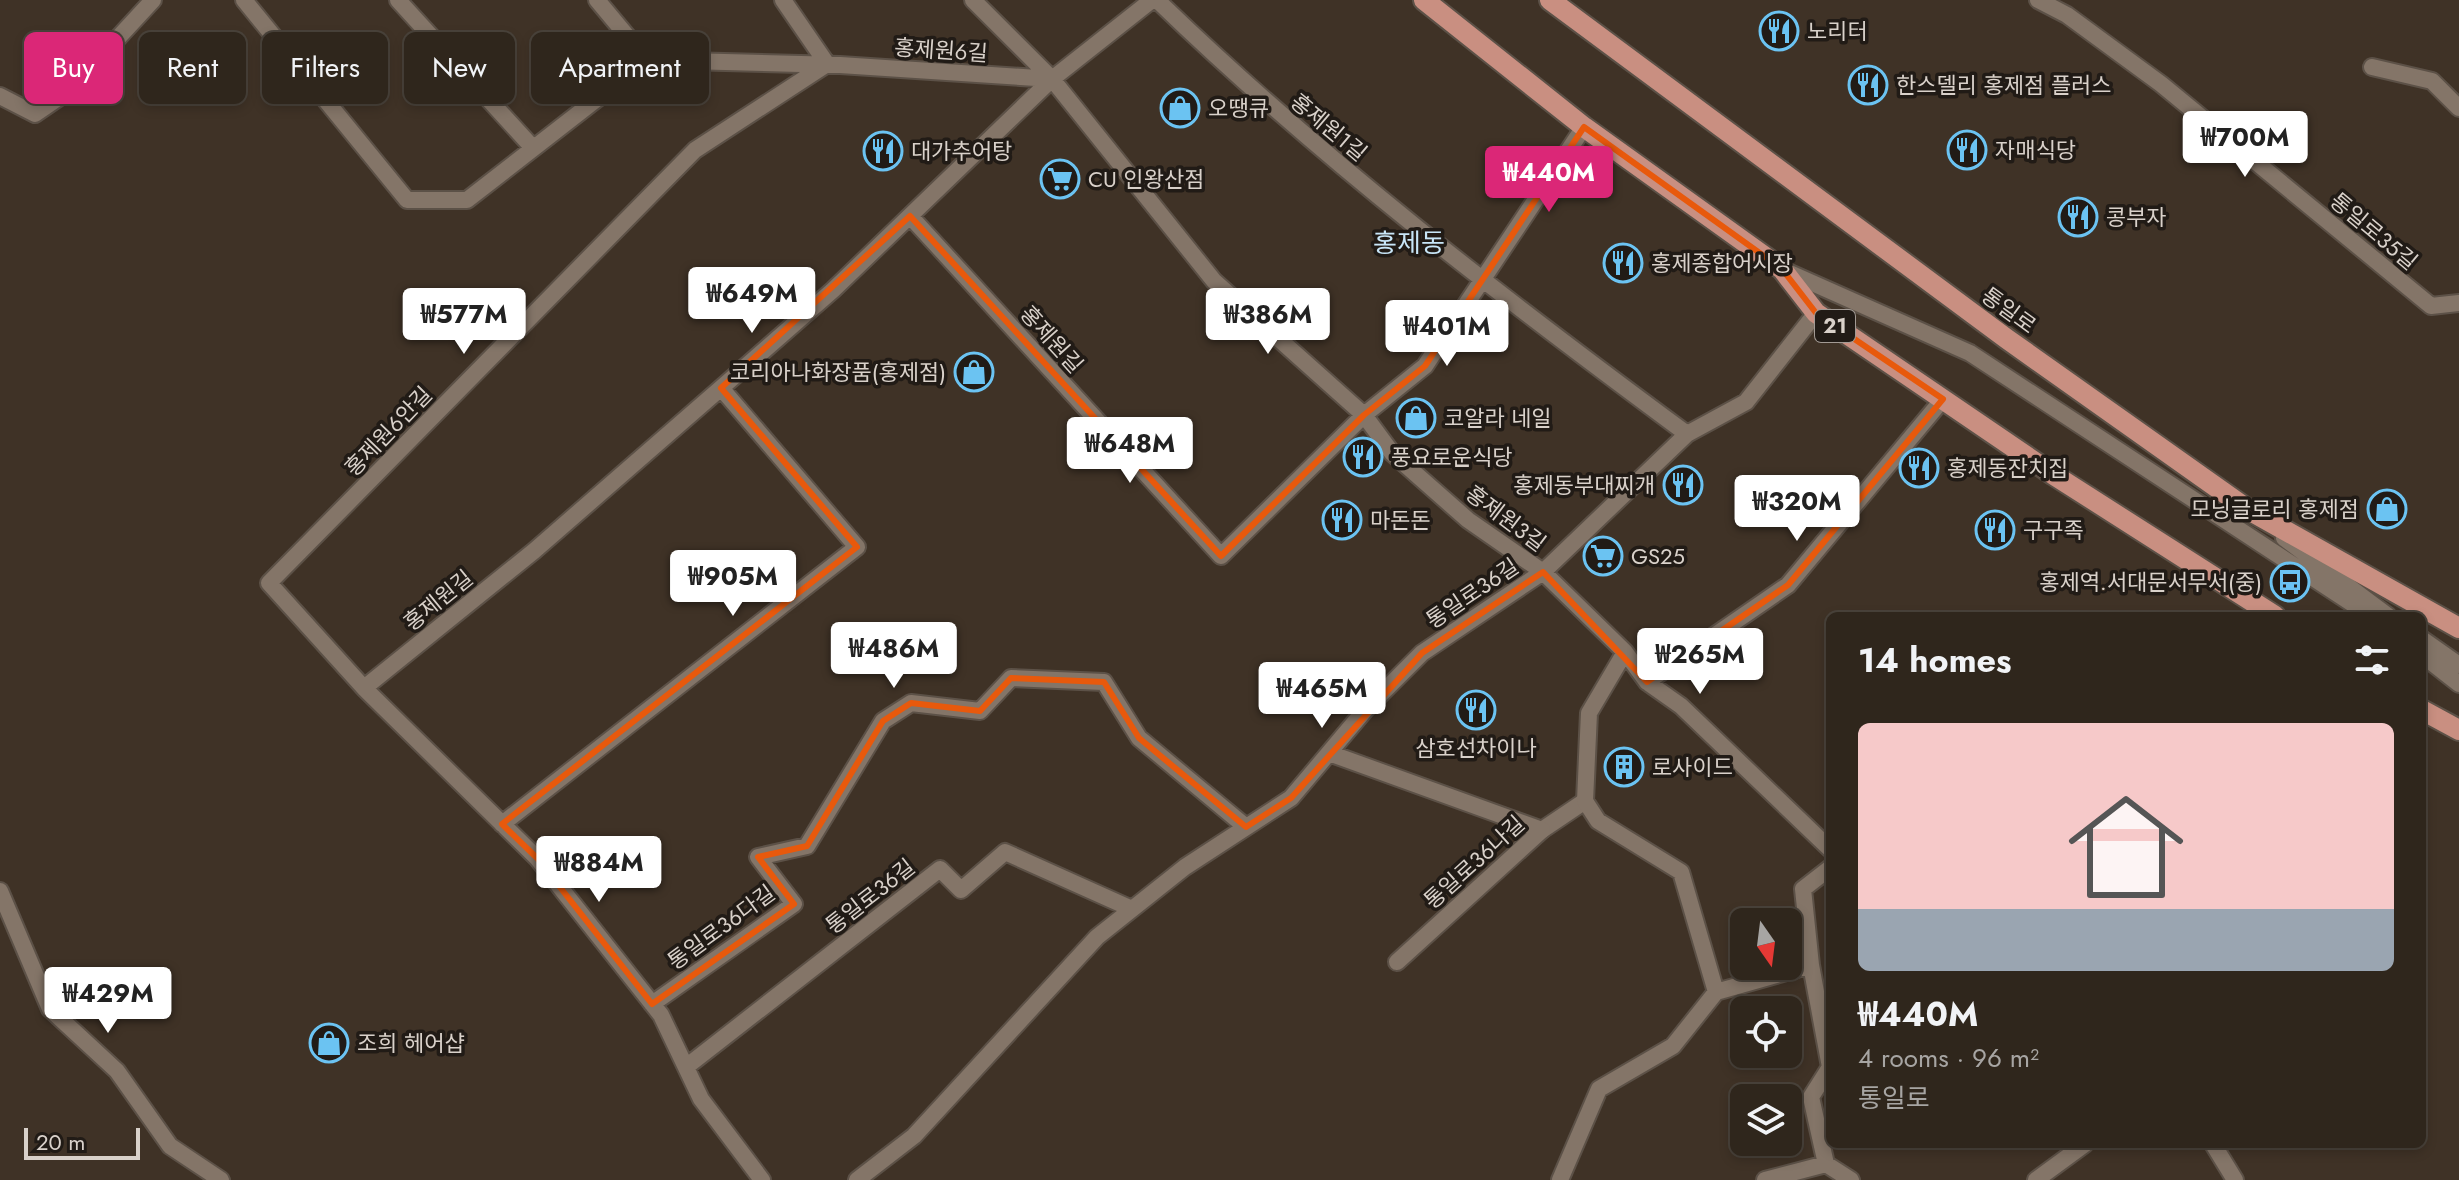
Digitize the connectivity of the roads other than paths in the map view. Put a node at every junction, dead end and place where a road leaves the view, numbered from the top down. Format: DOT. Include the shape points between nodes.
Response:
graph roads {
  1 [pos="153,0"];
  2 [pos="244,0"];
  3 [pos="398,0"];
  4 [pos="597,0"];
  5 [pos="783,0"];
  6 [pos="973,0"];
  7 [pos="1155,0"];
  8 [pos="1424,0"];
  9 [pos="1550,0"];
  10 [pos="2038,0"];
  11 [pos="624,32"];
  12 [pos="709,61"];
  13 [pos="827,64"];
  14 [pos="2372,67"];
  15 [pos="1052,79"];
  16 [pos="0,96"];
  17 [pos="590,104"];
  18 [pos="2459,108"];
  19 [pos="1584,127"];
  20 [pos="533,148"];
  21 [pos="910,216"];
  22 [pos="1782,269"];
  23 [pos="1481,278"];
  24 [pos="2459,303"];
  25 [pos="1816,313"];
  26 [pos="721,388"];
  27 [pos="1943,399"];
  28 [pos="1364,415"];
  29 [pos="1687,434"];
  30 [pos="2247,509"];
  31 [pos="1543,572"];
  32 [pos="2269,612"];
  33 [pos="2365,612"];
  34 [pos="2383,612"];
  35 [pos="2459,628"];
  36 [pos="2426,642"];
  37 [pos="1625,652"];
  38 [pos="2426,658"];
  39 [pos="2459,665"];
  40 [pos="1647,682"];
  41 [pos="2459,684"];
  42 [pos="364,688"];
  43 [pos="2426,715"];
  44 [pos="2459,730"];
  45 [pos="1329,753"];
  46 [pos="1585,801"];
  47 [pos="502,824"];
  48 [pos="1246,827"];
  49 [pos="1542,830"];
  50 [pos="1826,845"];
  51 [pos="1826,871"];
  52 [pos="0,891"];
  53 [pos="1132,909"];
  54 [pos="1397,962"];
  55 [pos="1811,965"];
  56 [pos="1716,992"];
  57 [pos="652,1004"];
  58 [pos="1826,1046"];
  59 [pos="686,1067"];
  60 [pos="1826,1073"];
  61 [pos="2080,1148"];
  62 [pos="2215,1148"];
  63 [pos="1826,1164"];
  64 [pos="221,1180"];
  65 [pos="762,1180"];
  66 [pos="857,1180"];
  67 [pos="1560,1180"];
  68 [pos="1765,1180"];
  69 [pos="1849,1180"];
  70 [pos="2036,1180"];
  71 [pos="2235,1180"];
  1 -- 16 [label="street" via="70,90 35,114"];
  2 -- 20 [label="street" via="407,200 467,200"];
  3 -- 20 [label="street"];
  4 -- 11 [label="street"];
  5 -- 13 [label="street"];
  6 -- 15 [label="street, 홍제원3길"];
  7 -- 15 [label="street, 홍제원길"];
  7 -- 23 [label="street, 홍제원1길" via="1251,91"];
  8 -- 19 [label="main road, 21"];
  9 -- 30 [label="main road, 통일로" via="2007,339"];
  10 -- 24 [label="street, 통일로35길" via="2161,84 2431,306"];
  12 -- 13 [label="street, 홍제원6길"];
  13 -- 15 [label="street, 홍제원6길"];
  13 -- 42 [label="street, 홍제원6안길" via="695,150 269,583"];
  14 -- 18 [label="street" via="2432,81"];
  15 -- 21 [label="street, 홍제원길"];
  15 -- 28 [label="street, 홍제원3길" via="1214,281"];
  17 -- 20 [label="street"];
  19 -- 22 [label="main road, 21"];
  19 -- 23 [label="street"];
  21 -- 26 [label="street, 홍제원길"];
  21 -- 28 [label="street, 홍제원길" via="1221,556"];
  22 -- 25 [label="main road, 21"];
  22 -- 33 [label="street" via="1970,353"];
  23 -- 28 [label="street" via="1425,366"];
  23 -- 29 [label="street, 홍제원1길"];
  25 -- 27 [label="main road, 21"];
  25 -- 29 [label="street, 통일로36길" via="1746,402"];
  26 -- 42 [label="street, 홍제원길" via="534,551"];
  26 -- 47 [label="street" via="857,547"];
  27 -- 32 [label="main road, 21"];
  27 -- 40 [label="street" via="1788,585"];
  28 -- 31 [label="street, 홍제원3길" via="1402,462 1468,520"];
  29 -- 31 [label="street, 통일로36길"];
  30 -- 34 [label="street"];
  30 -- 35 [label="main road, 통일로"];
  31 -- 37 [label="street, 홍제원3길"];
  31 -- 45 [label="street, 통일로36길" via="1422,653"];
  36 -- 39 [label="street"];
  37 -- 40 [label="street, 홍제원3길"];
  37 -- 46 [label="street" via="1589,713"];
  38 -- 41 [label="street"];
  40 -- 50 [label="street, 홍제원3길" via="1681,706"];
  42 -- 47 [label="street"];
  43 -- 44 [label="main road"];
  45 -- 48 [label="street, 통일로36길" via="1291,798"];
  45 -- 49 [label="street"];
  46 -- 49 [label="street, 통일로36나길"];
  46 -- 56 [label="street" via="1598,821 1681,872"];
  47 -- 57 [label="street" via="537,858"];
  48 -- 53 [label="street, 통일로36길"];
  48 -- 57 [label="street, 통일로36다길" via="1139,738 1104,682 1011,678 980,711 911,703 883,721 807,846 758,857 794,904"];
  49 -- 54 [label="street, 통일로36나길"];
  51 -- 55 [label="street" via="1803,889"];
  52 -- 64 [label="street" via="50,1009 117,1071 170,1146"];
  53 -- 59 [label="street, 통일로36길" via="1005,852 961,890 940,869"];
  53 -- 66 [label="street, 통일로36길" via="1097,937 914,1136"];
  55 -- 56 [label="street"];
  55 -- 58 [label="street"];
  56 -- 67 [label="street" via="1673,1046 1599,1089"];
  57 -- 59 [label="street"];
  59 -- 65 [label="street" via="701,1099"];
  60 -- 63 [label="street" via="1811,1097"];
  61 -- 70 [label="street"];
  62 -- 71 [label="street"];
  63 -- 68 [label="street"];
  63 -- 69 [label="street"];
}
